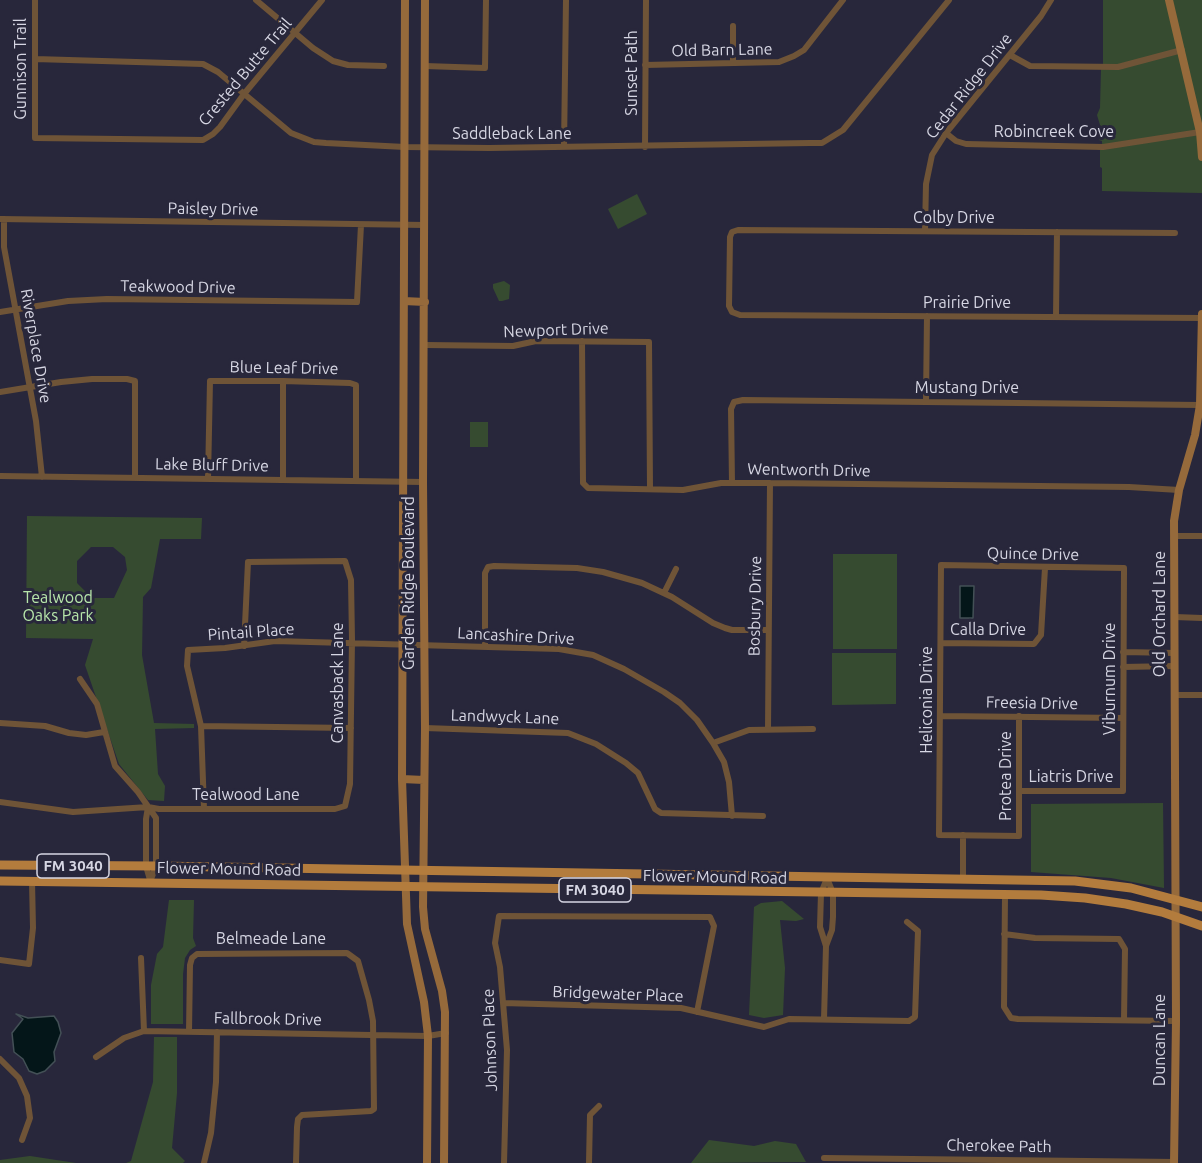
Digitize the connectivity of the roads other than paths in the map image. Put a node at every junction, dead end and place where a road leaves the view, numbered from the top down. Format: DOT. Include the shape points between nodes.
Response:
graph roads {
  1 [pos="35,0"];
  2 [pos="256,0"];
  3 [pos="322,0"];
  4 [pos="405,0"];
  5 [pos="425,0"];
  6 [pos="486,0"];
  7 [pos="566,0"];
  8 [pos="646,0"];
  9 [pos="843,0"];
  10 [pos="949,0"];
  11 [pos="1051,0"];
  12 [pos="1169,0"];
  13 [pos="734,26"];
  14 [pos="295,33"];
  15 [pos="1182,50"];
  16 [pos="1010,55"];
  17 [pos="35,59"];
  18 [pos="733,63"];
  19 [pos="645,65"];
  20 [pos="384,66"];
  21 [pos="425,66"];
  22 [pos="244,94"];
  23 [pos="1200,132"];
  24 [pos="946,133"];
  25 [pos="35,138"];
  26 [pos="405,147"];
  27 [pos="425,147"];
  28 [pos="564,147"];
  29 [pos="645,147"];
  30 [pos="1202,157"];
  31 [pos="2,219"];
  32 [pos="361,225"];
  33 [pos="404,225"];
  34 [pos="425,225"];
  35 [pos="925,231"];
  36 [pos="1057,232"];
  37 [pos="1175,233"];
  38 [pos="404,301"];
  39 [pos="425,302"];
  40 [pos="16,309"];
  41 [pos="0,312"];
  42 [pos="732,312"];
  43 [pos="1202,314"];
  44 [pos="927,316"];
  45 [pos="1056,317"];
  46 [pos="1202,318"];
  47 [pos="582,341"];
  48 [pos="425,345"];
  49 [pos="283,381"];
  50 [pos="30,387"];
  51 [pos="0,392"];
  52 [pos="926,401"];
  53 [pos="1200,405"];
  54 [pos="0,476"];
  55 [pos="42,477"];
  56 [pos="135,478"];
  57 [pos="208,478"];
  58 [pos="283,480"];
  59 [pos="356,481"];
  60 [pos="404,481"];
  61 [pos="423,482"];
  62 [pos="732,483"];
  63 [pos="770,483"];
  64 [pos="650,489"];
  65 [pos="1179,489"];
  66 [pos="1175,536"];
  67 [pos="1202,536"];
  68 [pos="941,565"];
  69 [pos="1045,568"];
  70 [pos="1124,568"];
  71 [pos="676,569"];
  72 [pos="664,593"];
  73 [pos="1175,618"];
  74 [pos="1202,618"];
  75 [pos="768,630"];
  76 [pos="351,643"];
  77 [pos="941,643"];
  78 [pos="403,644"];
  79 [pos="424,645"];
  80 [pos="244,646"];
  81 [pos="485,647"];
  82 [pos="1123,652"];
  83 [pos="1175,653"];
  84 [pos="1175,666"];
  85 [pos="1123,667"];
  86 [pos="80,679"];
  87 [pos="1175,695"];
  88 [pos="1202,695"];
  89 [pos="940,716"];
  90 [pos="1019,716"];
  91 [pos="1123,718"];
  92 [pos="0,723"];
  93 [pos="201,726"];
  94 [pos="351,728"];
  95 [pos="425,728"];
  96 [pos="768,729"];
  97 [pos="813,729"];
  98 [pos="104,732"];
  99 [pos="714,743"];
  100 [pos="402,778"];
  101 [pos="424,780"];
  102 [pos="1019,791"];
  103 [pos="1123,791"];
  104 [pos="0,802"];
  105 [pos="345,806"];
  106 [pos="148,807"];
  107 [pos="204,809"];
  108 [pos="732,816"];
  109 [pos="763,816"];
  110 [pos="963,835"];
  111 [pos="0,865"];
  112 [pos="151,866"];
  113 [pos="405,870"];
  114 [pos="424,871"];
  115 [pos="827,878"];
  116 [pos="963,880"];
  117 [pos="0,881"];
  118 [pos="32,881"];
  119 [pos="150,882"];
  120 [pos="405,888"];
  121 [pos="423,888"];
  122 [pos="820,893"];
  123 [pos="833,893"];
  124 [pos="1005,895"];
  125 [pos="1172,898"];
  126 [pos="1202,907"];
  127 [pos="1175,917"];
  128 [pos="907,922"];
  129 [pos="1202,926"];
  130 [pos="1004,934"];
  131 [pos="826,946"];
  132 [pos="141,958"];
  133 [pos="0,960"];
  134 [pos="503,1003"];
  135 [pos="697,1012"];
  136 [pos="825,1018"];
  137 [pos="1124,1020"];
  138 [pos="1176,1021"];
  139 [pos="144,1031"];
  140 [pos="189,1032"];
  141 [pos="217,1032"];
  142 [pos="446,1033"];
  143 [pos="373,1034"];
  144 [pos="428,1036"];
  145 [pos="96,1057"];
  146 [pos="0,1059"];
  147 [pos="599,1106"];
  148 [pos="22,1140"];
  149 [pos="824,1158"];
  150 [pos="1174,1162"];
  151 [pos="204,1163"];
  152 [pos="296,1163"];
  153 [pos="427,1163"];
  154 [pos="444,1163"];
  155 [pos="504,1163"];
  156 [pos="589,1163"];
  1 -- 17 [label="street, Gunnison Trail"];
  2 -- 14 [label="street"];
  3 -- 14 [label="street, Crested Butte Trail"];
  4 -- 26 [label="main road, Garden Ridge Boulevard"];
  5 -- 21 [label="main road, Garden Ridge Boulevard"];
  6 -- 21 [label="street" via="484,68"];
  7 -- 28 [label="street"];
  8 -- 19 [label="street, Sunset Path"];
  9 -- 18 [label="street, Old Barn Lane" via="804,50 794,57 779,62"];
  10 -- 29 [label="street, Saddleback Lane" via="843,130 832,138 810,143"];
  11 -- 16 [label="street, Cedar Ridge Drive"];
  12 -- 15 [label="main road"];
  13 -- 18 [label="street"];
  14 -- 20 [label="street" via="333,61"];
  14 -- 22 [label="street, Crested Butte Trail"];
  15 -- 16 [label="street" via="1118,67 1030,66"];
  15 -- 23 [label="main road"];
  16 -- 24 [label="street, Cedar Ridge Drive"];
  17 -- 22 [label="street, Saddleback Lane" via="203,64"];
  17 -- 25 [label="street, Gunnison Trail"];
  18 -- 19 [label="street, Old Barn Lane"];
  19 -- 29 [label="street, Sunset Path"];
  21 -- 27 [label="main road, Garden Ridge Boulevard"];
  22 -- 25 [label="street, Crested Butte Trail" via="220,127 203,140"];
  22 -- 26 [label="street, Saddleback Lane" via="291,133 303,138"];
  23 -- 24 [label="street, Robincreek Cove" via="1102,147 966,144"];
  23 -- 30 [label="main road"];
  24 -- 35 [label="street, Cedar Ridge Drive" via="928,169"];
  26 -- 27 [label="street, Saddleback Lane"];
  26 -- 33 [label="main road, Garden Ridge Boulevard"];
  27 -- 28 [label="street, Saddleback Lane"];
  27 -- 34 [label="main road, Garden Ridge Boulevard"];
  28 -- 29 [label="street, Saddleback Lane"];
  31 -- 32 [label="street, Paisley Drive"];
  31 -- 40 [label="street, Riverplace Drive"];
  32 -- 33 [label="street, Paisley Drive"];
  32 -- 40 [label="street, Teakwood Drive" via="357,302 107,299"];
  33 -- 34 [label="street, Paisley Drive"];
  33 -- 38 [label="main road, Garden Ridge Boulevard"];
  34 -- 39 [label="main road, Garden Ridge Boulevard"];
  35 -- 36 [label="street, Colby Drive"];
  35 -- 42 [label="street, Colby Drive" via="732,232"];
  36 -- 37 [label="street, Colby Drive"];
  36 -- 45 [label="street"];
  38 -- 39 [label="main road"];
  38 -- 60 [label="main road, Garden Ridge Boulevard"];
  39 -- 48 [label="main road, Garden Ridge Boulevard"];
  40 -- 41 [label="street, Teakwood Drive"];
  40 -- 50 [label="street, Riverplace Drive"];
  42 -- 44 [label="street, Prairie Drive"];
  43 -- 46 [label="main road, Old Orchard Lane"];
  44 -- 45 [label="street, Prairie Drive"];
  44 -- 52 [label="street"];
  45 -- 46 [label="street, Prairie Drive"];
  46 -- 53 [label="main road, Old Orchard Lane"];
  47 -- 48 [label="street, Newport Drive" via="536,341 513,346"];
  47 -- 64 [label="street, Wentworth Drive" via="583,483 588,488"];
  47 -- 64 [label="street, Newport Drive" via="649,342"];
  48 -- 61 [label="main road, Garden Ridge Boulevard"];
  49 -- 57 [label="street, Blue Leaf Drive" via="210,381"];
  49 -- 58 [label="street"];
  49 -- 59 [label="street, Blue Leaf Drive" via="356,385"];
  50 -- 51 [label="street"];
  50 -- 55 [label="street, Riverplace Drive"];
  50 -- 56 [label="street" via="92,379 135,381"];
  52 -- 53 [label="street, Mustang Drive"];
  52 -- 62 [label="street, Mustang Drive" via="735,402 731,409"];
  53 -- 65 [label="main road, Old Orchard Lane"];
  54 -- 55 [label="street, Lake Bluff Drive"];
  55 -- 56 [label="street, Lake Bluff Drive"];
  56 -- 57 [label="street, Lake Bluff Drive"];
  57 -- 58 [label="street, Lake Bluff Drive"];
  58 -- 59 [label="street, Lake Bluff Drive"];
  59 -- 60 [label="street, Lake Bluff Drive"];
  60 -- 61 [label="street, Lake Bluff Drive"];
  60 -- 78 [label="main road, Garden Ridge Boulevard"];
  61 -- 79 [label="main road, Garden Ridge Boulevard"];
  62 -- 63 [label="street, Wentworth Drive"];
  62 -- 64 [label="street, Wentworth Drive" via="708,484 697,489"];
  63 -- 65 [label="street, Wentworth Drive"];
  63 -- 75 [label="street, Bosbury Drive"];
  65 -- 66 [label="main road, Old Orchard Lane"];
  66 -- 67 [label="street"];
  66 -- 73 [label="main road, Old Orchard Lane"];
  68 -- 69 [label="street, Quince Drive"];
  68 -- 77 [label="street, Heliconia Drive"];
  69 -- 70 [label="street, Quince Drive"];
  69 -- 77 [label="street, Calla Drive" via="1041,634 1034,644"];
  70 -- 82 [label="street, Viburnum Drive"];
  71 -- 72 [label="street"];
  72 -- 75 [label="street" via="725,628"];
  72 -- 81 [label="street" via="595,571 488,567"];
  73 -- 74 [label="street"];
  73 -- 83 [label="main road, Old Orchard Lane"];
  75 -- 96 [label="street, Bosbury Drive"];
  76 -- 78 [label="street, Pintail Place"];
  76 -- 80 [label="street, Pintail Place" via="275,641"];
  76 -- 80 [label="street, Canvasback Lane" via="351,580 345,561 250,560 246,564"];
  76 -- 94 [label="street, Canvasback Lane"];
  77 -- 89 [label="street, Heliconia Drive"];
  78 -- 79 [label="street, Pintail Place"];
  78 -- 100 [label="main road, Garden Ridge Boulevard"];
  79 -- 81 [label="street, Lancashire Drive"];
  79 -- 95 [label="main road, Garden Ridge Boulevard"];
  80 -- 93 [label="street, Pintail Place" via="188,650 187,666"];
  81 -- 99 [label="street, Lancashire Drive" via="559,649 602,658 680,703"];
  82 -- 83 [label="street"];
  82 -- 85 [label="street, Viburnum Drive"];
  83 -- 84 [label="main road, Old Orchard Lane"];
  84 -- 85 [label="street"];
  84 -- 87 [label="main road, Old Orchard Lane"];
  85 -- 91 [label="street, Viburnum Drive"];
  86 -- 98 [label="street" via="97,704"];
  87 -- 88 [label="street"];
  87 -- 125 [label="main road, Old Orchard Lane"];
  89 -- 90 [label="street, Freesia Drive"];
  89 -- 110 [label="street, Heliconia Drive" via="939,835"];
  90 -- 91 [label="street, Freesia Drive"];
  90 -- 102 [label="street, Protea Drive"];
  91 -- 103 [label="street, Viburnum Drive"];
  92 -- 98 [label="street" via="45,726 86,735"];
  93 -- 94 [label="street"];
  93 -- 107 [label="street"];
  94 -- 105 [label="street, Canvasback Lane" via="351,784"];
  95 -- 101 [label="main road, Garden Ridge Boulevard"];
  95 -- 108 [label="street, Landwyck Lane" via="575,735 605,749 638,773 655,809 661,813"];
  96 -- 97 [label="street"];
  96 -- 99 [label="street" via="744,731"];
  98 -- 106 [label="street" via="115,766"];
  99 -- 108 [label="street, Lancashire Drive" via="729,782"];
  100 -- 101 [label="main road"];
  100 -- 113 [label="main road, Garden Ridge Boulevard"];
  101 -- 114 [label="main road, Garden Ridge Boulevard"];
  102 -- 103 [label="street, Liatris Drive"];
  102 -- 110 [label="street, Protea Drive" via="1019,836"];
  104 -- 106 [label="street, Tealwood Lane" via="72,812"];
  105 -- 107 [label="street, Tealwood Lane"];
  106 -- 107 [label="street, Tealwood Lane"];
  106 -- 112 [label="street"];
  106 -- 112 [label="street" via="156,818"];
  108 -- 109 [label="street, Landwyck Lane"];
  110 -- 116 [label="street"];
  111 -- 112 [label="main road, Flower Mound Road / FM 3040"];
  112 -- 113 [label="main road, Flower Mound Road / FM 3040"];
  112 -- 119 [label="street"];
  113 -- 114 [label="main road, Flower Mound Road / FM 3040"];
  113 -- 120 [label="main road, Garden Ridge Boulevard"];
  114 -- 115 [label="main road, Flower Mound Road / FM 3040"];
  114 -- 121 [label="main road, Garden Ridge Boulevard"];
  115 -- 116 [label="main road, Flower Mound Road / FM 3040"];
  115 -- 122 [label="street"];
  115 -- 123 [label="street"];
  116 -- 125 [label="main road, Flower Mound Road / FM 3040" via="1075,881"];
  117 -- 118 [label="main road, Flower Mound Road / FM 3040"];
  118 -- 119 [label="main road, Flower Mound Road / FM 3040"];
  118 -- 133 [label="street" via="29,964"];
  119 -- 120 [label="main road, Flower Mound Road / FM 3040"];
  120 -- 121 [label="main road, Flower Mound Road / FM 3040"];
  120 -- 144 [label="main road, Garden Ridge Boulevard" via="406,924"];
  121 -- 122 [label="main road, Flower Mound Road / FM 3040"];
  121 -- 142 [label="main road, Garden Ridge Boulevard" via="425,929 442,991"];
  122 -- 123 [label="main road, Flower Mound Road / FM 3040"];
  122 -- 131 [label="street" via="820,927"];
  123 -- 124 [label="main road, Flower Mound Road / FM 3040"];
  123 -- 131 [label="street" via="832,930"];
  124 -- 127 [label="main road, Flower Mound Road / FM 3040" via="1096,899"];
  124 -- 130 [label="street"];
  125 -- 126 [label="main road, FM 3040"];
  125 -- 127 [label="main road, Old Orchard Lane"];
  127 -- 129 [label="main road, FM 3040"];
  127 -- 138 [label="main road, Duncan Lane"];
  128 -- 136 [label="street, Bridgewater Place" via="918,931 915,1017 909,1022"];
  130 -- 137 [label="street" via="1119,939 1125,949"];
  130 -- 137 [label="street" via="1004,1007 1011,1017"];
  131 -- 136 [label="street"];
  132 -- 139 [label="street"];
  134 -- 135 [label="street, Bridgewater Place" via="681,1008"];
  134 -- 135 [label="street, Johnson Place" via="495,943 499,916 710,917 714,926"];
  134 -- 155 [label="street, Johnson Place" via="507,1050"];
  135 -- 136 [label="street, Bridgewater Place" via="764,1027 789,1019"];
  137 -- 138 [label="street"];
  138 -- 150 [label="main road, Duncan Lane"];
  139 -- 140 [label="street, Fallbrook Drive"];
  139 -- 145 [label="street, Fallbrook Drive" via="124,1038"];
  140 -- 141 [label="street, Fallbrook Drive"];
  140 -- 143 [label="street, Belmeade Lane" via="190,965 197,954 347,953 354,956 362,972"];
  141 -- 143 [label="street, Fallbrook Drive"];
  141 -- 151 [label="street" via="211,1133"];
  142 -- 144 [label="street, Fallbrook Drive"];
  142 -- 154 [label="main road, Garden Ridge Boulevard"];
  143 -- 144 [label="street, Fallbrook Drive"];
  143 -- 152 [label="street" via="374,1109 302,1115 297,1127"];
  144 -- 153 [label="main road, Garden Ridge Boulevard"];
  146 -- 148 [label="street" via="19,1078 27,1096 30,1118"];
  147 -- 156 [label="street" via="590,1115"];
  149 -- 150 [label="street, Cherokee Path"];
}
